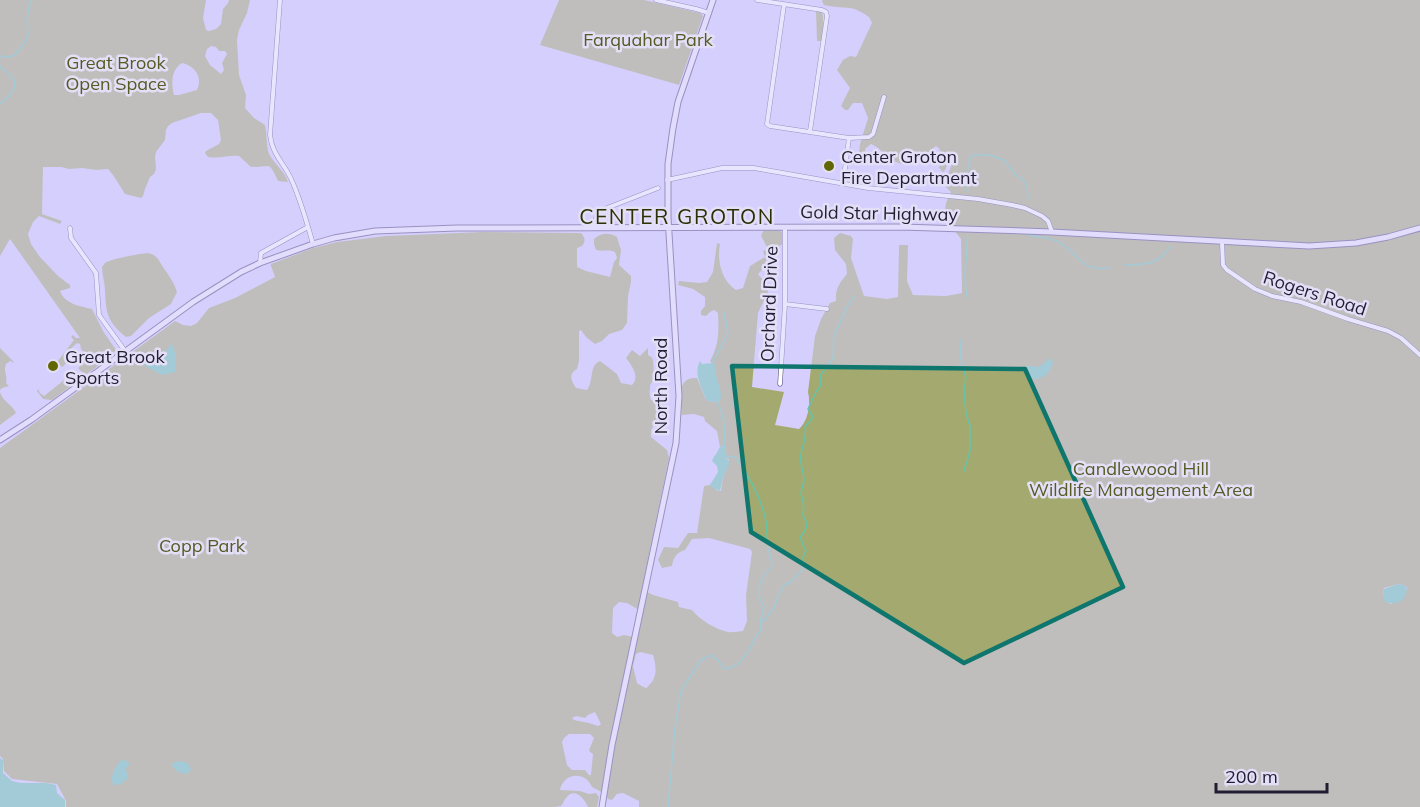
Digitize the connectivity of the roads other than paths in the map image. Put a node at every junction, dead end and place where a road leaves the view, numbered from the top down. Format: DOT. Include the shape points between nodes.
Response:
graph roads {
  1 [pos="280,0"];
  2 [pos="656,0"];
  3 [pos="713,0"];
  4 [pos="757,0"];
  5 [pos="784,5"];
  6 [pos="709,13"];
  7 [pos="885,97"];
  8 [pos="810,131"];
  9 [pos="849,138"];
  10 [pos="667,180"];
  11 [pos="843,184"];
  12 [pos="657,188"];
  13 [pos="785,226"];
  14 [pos="308,227"];
  15 [pos="669,227"];
  16 [pos="70,228"];
  17 [pos="593,228"];
  18 [pos="1420,228"];
  19 [pos="1052,232"];
  20 [pos="1222,242"];
  21 [pos="313,244"];
  22 [pos="260,263"];
  23 [pos="785,304"];
  24 [pos="827,309"];
  25 [pos="125,351"];
  26 [pos="1420,355"];
  27 [pos="780,384"];
  28 [pos="0,440"];
  29 [pos="602,807"];
  1 -- 14 [label="street" via="270,135 274,153 296,189"];
  2 -- 6 [label="street"];
  3 -- 6 [label="main road, North Road"];
  4 -- 5 [label="street"];
  5 -- 8 [label="street" via="822,10 827,16"];
  5 -- 8 [label="street" via="766,121 770,126"];
  6 -- 10 [label="main road, North Road" via="678,102"];
  7 -- 9 [label="street" via="873,134"];
  8 -- 9 [label="street"];
  9 -- 11 [label="street"];
  10 -- 11 [label="street" via="744,167"];
  10 -- 15 [label="main road, North Road"];
  11 -- 19 [label="street" via="1012,205 1042,216"];
  12 -- 17 [label="street" via="600,212"];
  13 -- 15 [label="main road, Gold Star Highway"];
  13 -- 19 [label="main road, Gold Star Highway"];
  13 -- 23 [label="street, Orchard Drive"];
  14 -- 21 [label="street"];
  14 -- 22 [label="street" via="261,253"];
  15 -- 17 [label="main road, Gold Star Highway"];
  15 -- 29 [label="main road, North Road" via="679,396 676,444"];
  16 -- 25 [label="street" via="71,238 96,273 99,315"];
  17 -- 21 [label="main road, Gold Star Highway" via="395,230"];
  18 -- 20 [label="main road, Gold Star Highway" via="1374,240 1324,246"];
  19 -- 20 [label="main road, Gold Star Highway"];
  20 -- 26 [label="street, Rogers Road" via="1223,265 1255,289 1388,331"];
  21 -- 22 [label="main road, Gold Star Highway"];
  22 -- 25 [label="main road, Gold Star Highway" via="210,290"];
  23 -- 24 [label="street"];
  23 -- 27 [label="street, Orchard Drive"];
  25 -- 28 [label="main road, Gold Star Highway"];
}
